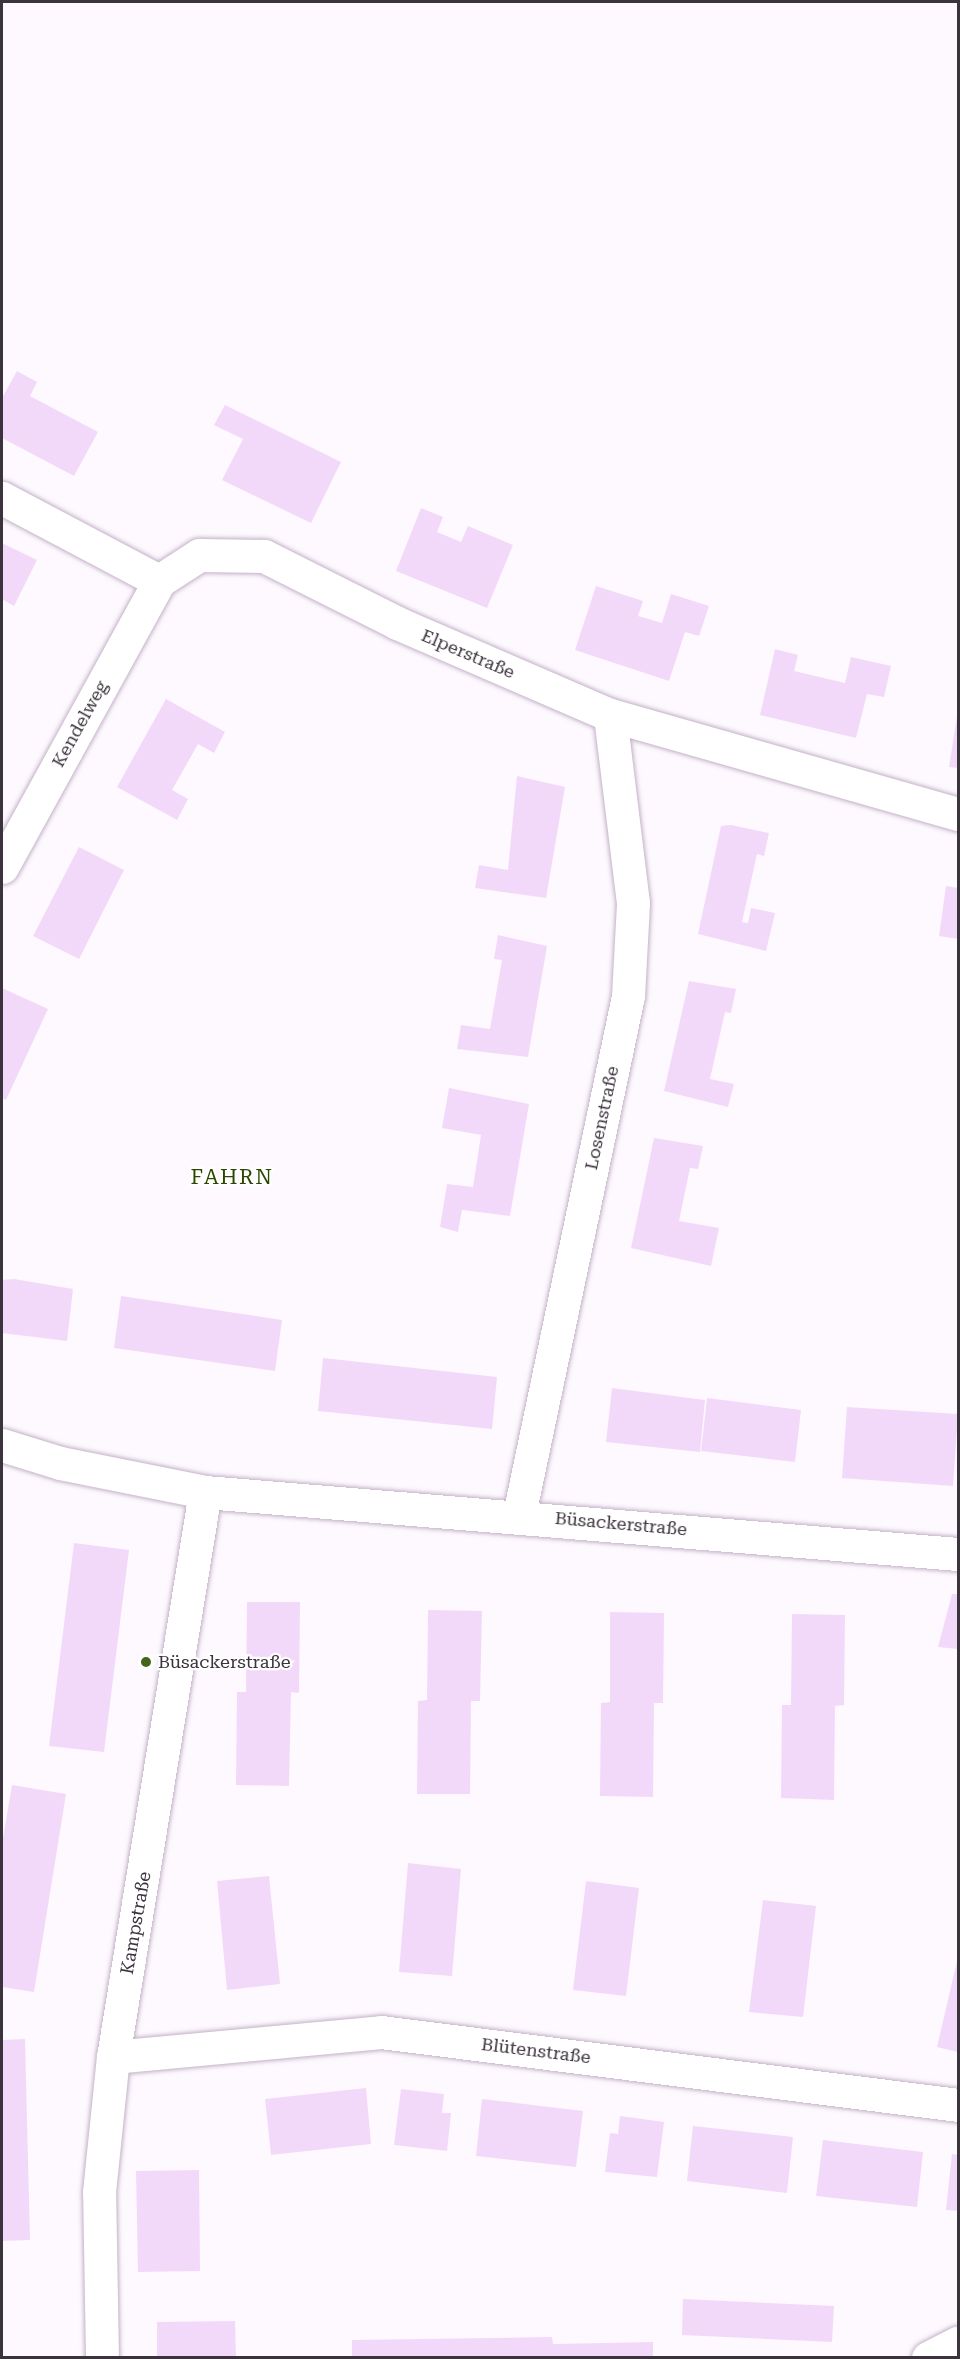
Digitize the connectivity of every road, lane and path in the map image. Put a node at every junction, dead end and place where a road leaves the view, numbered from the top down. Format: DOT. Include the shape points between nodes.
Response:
graph roads {
  1 [pos="2,498"];
  2 [pos="159,581"];
  3 [pos="610,715"];
  4 [pos="958,814"];
  5 [pos="2,867"];
  6 [pos="2,1445"];
  7 [pos="205,1492"];
  8 [pos="519,1515"];
  9 [pos="958,1554"];
  10 [pos="113,2057"];
  11 [pos="958,2105"];
  12 [pos="958,2343"];
  13 [pos="102,2358"];
  14 [pos="928,2358"];
  1 -- 2 [label="street"];
  2 -- 3 [label="street, Elperstraße" via="199,555 264,556 397,623"];
  2 -- 5 [label="street, Kendelweg"];
  3 -- 4 [label="street, Elperstraße" via="893,800"];
  3 -- 8 [label="street, Losenstraße" via="633,903 628,996"];
  6 -- 7 [label="street, Büsackerstraße" via="60,1464"];
  7 -- 8 [label="street, Büsackerstraße"];
  7 -- 10 [label="street, Kampstraße"];
  8 -- 9 [label="street, Büsackerstraße"];
  10 -- 11 [label="street, Blütenstraße" via="381,2032"];
  10 -- 13 [label="street, Kampstraße" via="99,2192"];
  12 -- 14 [label="street"];
}
